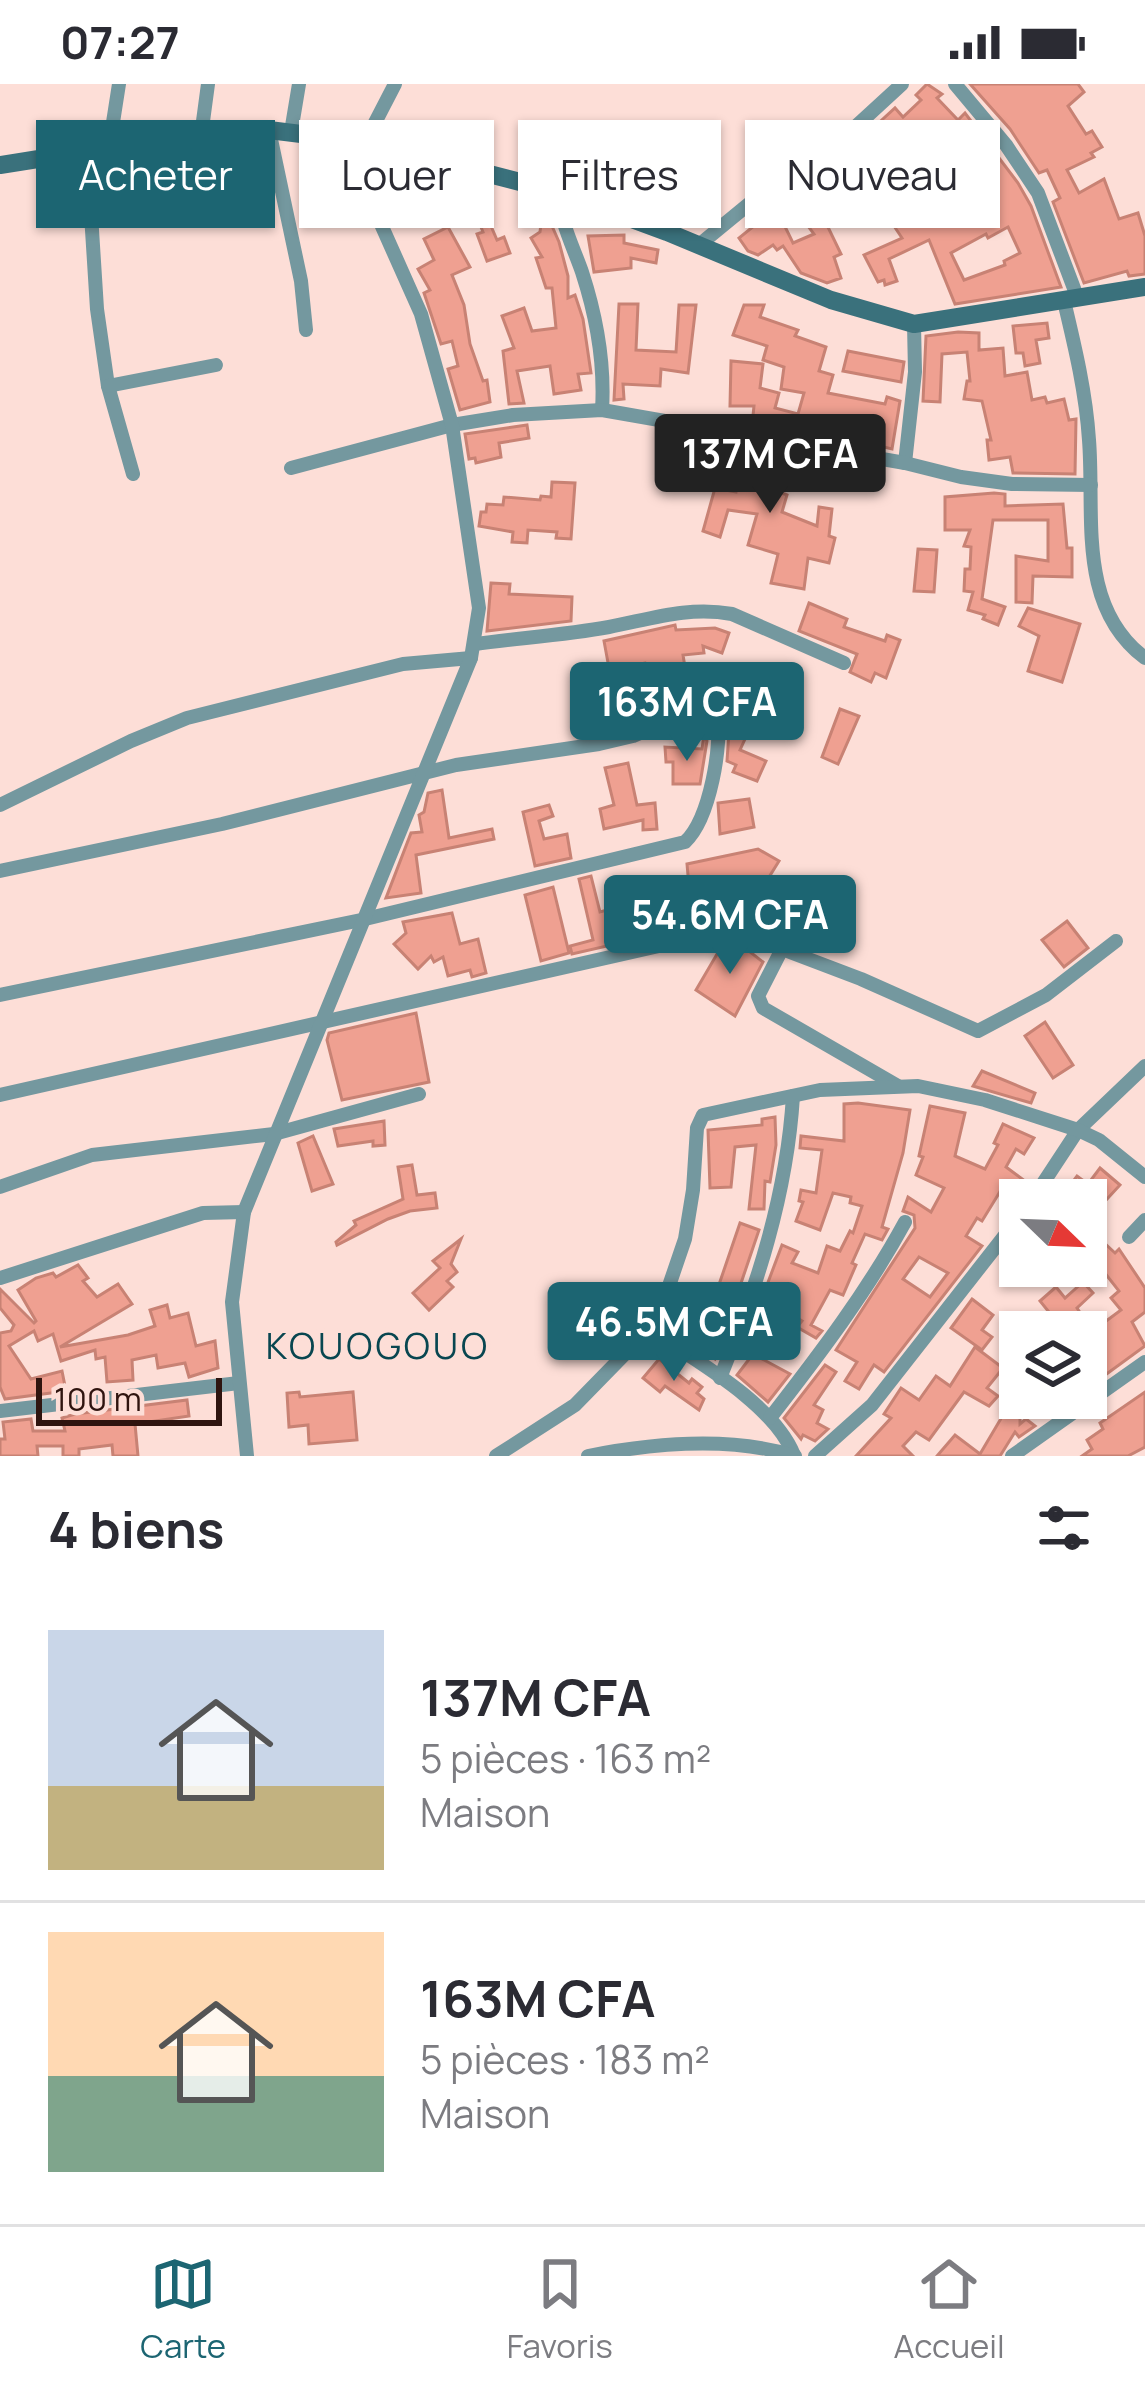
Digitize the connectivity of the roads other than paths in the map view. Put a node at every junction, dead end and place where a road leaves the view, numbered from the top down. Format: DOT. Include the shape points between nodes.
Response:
graph roads {
  1 [pos="119,84"];
  2 [pos="208,84"];
  3 [pos="298,84"];
  4 [pos="395,84"];
  5 [pos="902,84"];
  6 [pos="955,84"];
  7 [pos="113,120"];
  8 [pos="203,120"];
  9 [pos="376,120"];
  10 [pos="275,131"];
  11 [pos="291,132"];
  12 [pos="299,133"];
  13 [pos="275,158"];
  14 [pos="36,159"];
  15 [pos="0,165"];
  16 [pos="92,228"];
  17 [pos="383,228"];
  18 [pos="564,228"];
  19 [pos="654,228"];
  20 [pos="699,245"];
  21 [pos="1145,287"];
  22 [pos="1071,300"];
  23 [pos="914,324"];
  24 [pos="306,330"];
  25 [pos="216,365"];
  26 [pos="107,386"];
  27 [pos="602,410"];
  28 [pos="452,425"];
  29 [pos="905,463"];
  30 [pos="291,468"];
  31 [pos="133,474"];
  32 [pos="1091,484"];
  33 [pos="473,651"];
  34 [pos="1145,658"];
  35 [pos="844,662"];
  36 [pos="422,773"];
  37 [pos="0,805"];
  38 [pos="0,871"];
  39 [pos="361,920"];
  40 [pos="1116,940"];
  41 [pos="782,949"];
  42 [pos="0,995"];
  43 [pos="320,1025"];
  44 [pos="1145,1066"];
  45 [pos="898,1086"];
  46 [pos="419,1094"];
  47 [pos="0,1095"];
  48 [pos="793,1096"];
  49 [pos="1078,1130"];
  50 [pos="274,1134"];
  51 [pos="1145,1178"];
  52 [pos="1046,1179"];
  53 [pos="0,1187"];
  54 [pos="244,1212"];
  55 [pos="1145,1220"];
  56 [pos="905,1222"];
  57 [pos="1129,1237"];
  58 [pos="999,1243"];
  59 [pos="0,1278"];
  60 [pos="650,1330"];
  61 [pos="1145,1362"];
  62 [pos="720,1378"];
  63 [pos="239,1383"];
  64 [pos="0,1411"];
  65 [pos="770,1418"];
  66 [pos="794,1455"];
  67 [pos="247,1456"];
  68 [pos="496,1456"];
  69 [pos="588,1456"];
  70 [pos="815,1456"];
  71 [pos="1012,1456"];
  1 -- 7 [label="street"];
  2 -- 8 [label="street"];
  3 -- 11 [label="street"];
  4 -- 9 [label="street"];
  5 -- 20 [label="street"];
  6 -- 22 [label="street" via="1038,194"];
  10 -- 11 [label="street"];
  11 -- 12 [label="street"];
  13 -- 24 [label="street"];
  14 -- 15 [label="street"];
  16 -- 26 [label="street"];
  17 -- 28 [label="street" via="421,314"];
  18 -- 27 [label="street" via="598,324"];
  19 -- 20 [label="street"];
  20 -- 23 [label="street" via="831,300"];
  21 -- 22 [label="street"];
  22 -- 23 [label="street"];
  22 -- 32 [label="street"];
  23 -- 29 [label="street"];
  25 -- 26 [label="street"];
  26 -- 31 [label="street"];
  27 -- 28 [label="street"];
  27 -- 29 [label="street"];
  28 -- 30 [label="street"];
  28 -- 33 [label="street" via="478,608"];
  29 -- 32 [label="street" via="1012,484"];
  32 -- 34 [label="street" via="1099,591 1114,624"];
  33 -- 35 [label="street" via="678,611 716,611"];
  33 -- 36 [label="street"];
  33 -- 37 [label="street" via="187,718"];
  36 -- 38 [label="street"];
  36 -- 39 [label="street"];
  36 -- 39 [label="street" via="599,744 717,711 711,784 685,842"];
  39 -- 42 [label="street"];
  39 -- 43 [label="street"];
  40 -- 41 [label="street" via="1046,995 978,1031"];
  41 -- 43 [label="street" via="764,933 725,929"];
  41 -- 45 [label="street" via="758,996 763,1009"];
  43 -- 47 [label="street"];
  43 -- 50 [label="street"];
  44 -- 49 [label="street"];
  45 -- 48 [label="street"];
  45 -- 49 [label="street" via="944,1090"];
  46 -- 50 [label="street"];
  48 -- 60 [label="street" via="699,1120 685,1239"];
  48 -- 62 [label="street" via="781,1198"];
  49 -- 51 [label="street"];
  49 -- 52 [label="street"];
  50 -- 53 [label="street" via="92,1154"];
  50 -- 54 [label="street"];
  54 -- 59 [label="street" via="203,1213"];
  54 -- 63 [label="street" via="232,1302"];
  55 -- 57 [label="street"];
  56 -- 65 [label="street"];
  58 -- 70 [label="street" via="872,1405"];
  60 -- 62 [label="street"];
  60 -- 68 [label="street" via="575,1405"];
  61 -- 71 [label="street"];
  62 -- 65 [label="street"];
  63 -- 64 [label="street"];
  63 -- 67 [label="street"];
  65 -- 66 [label="street"];
  66 -- 69 [label="street" via="681,1444"];
}
